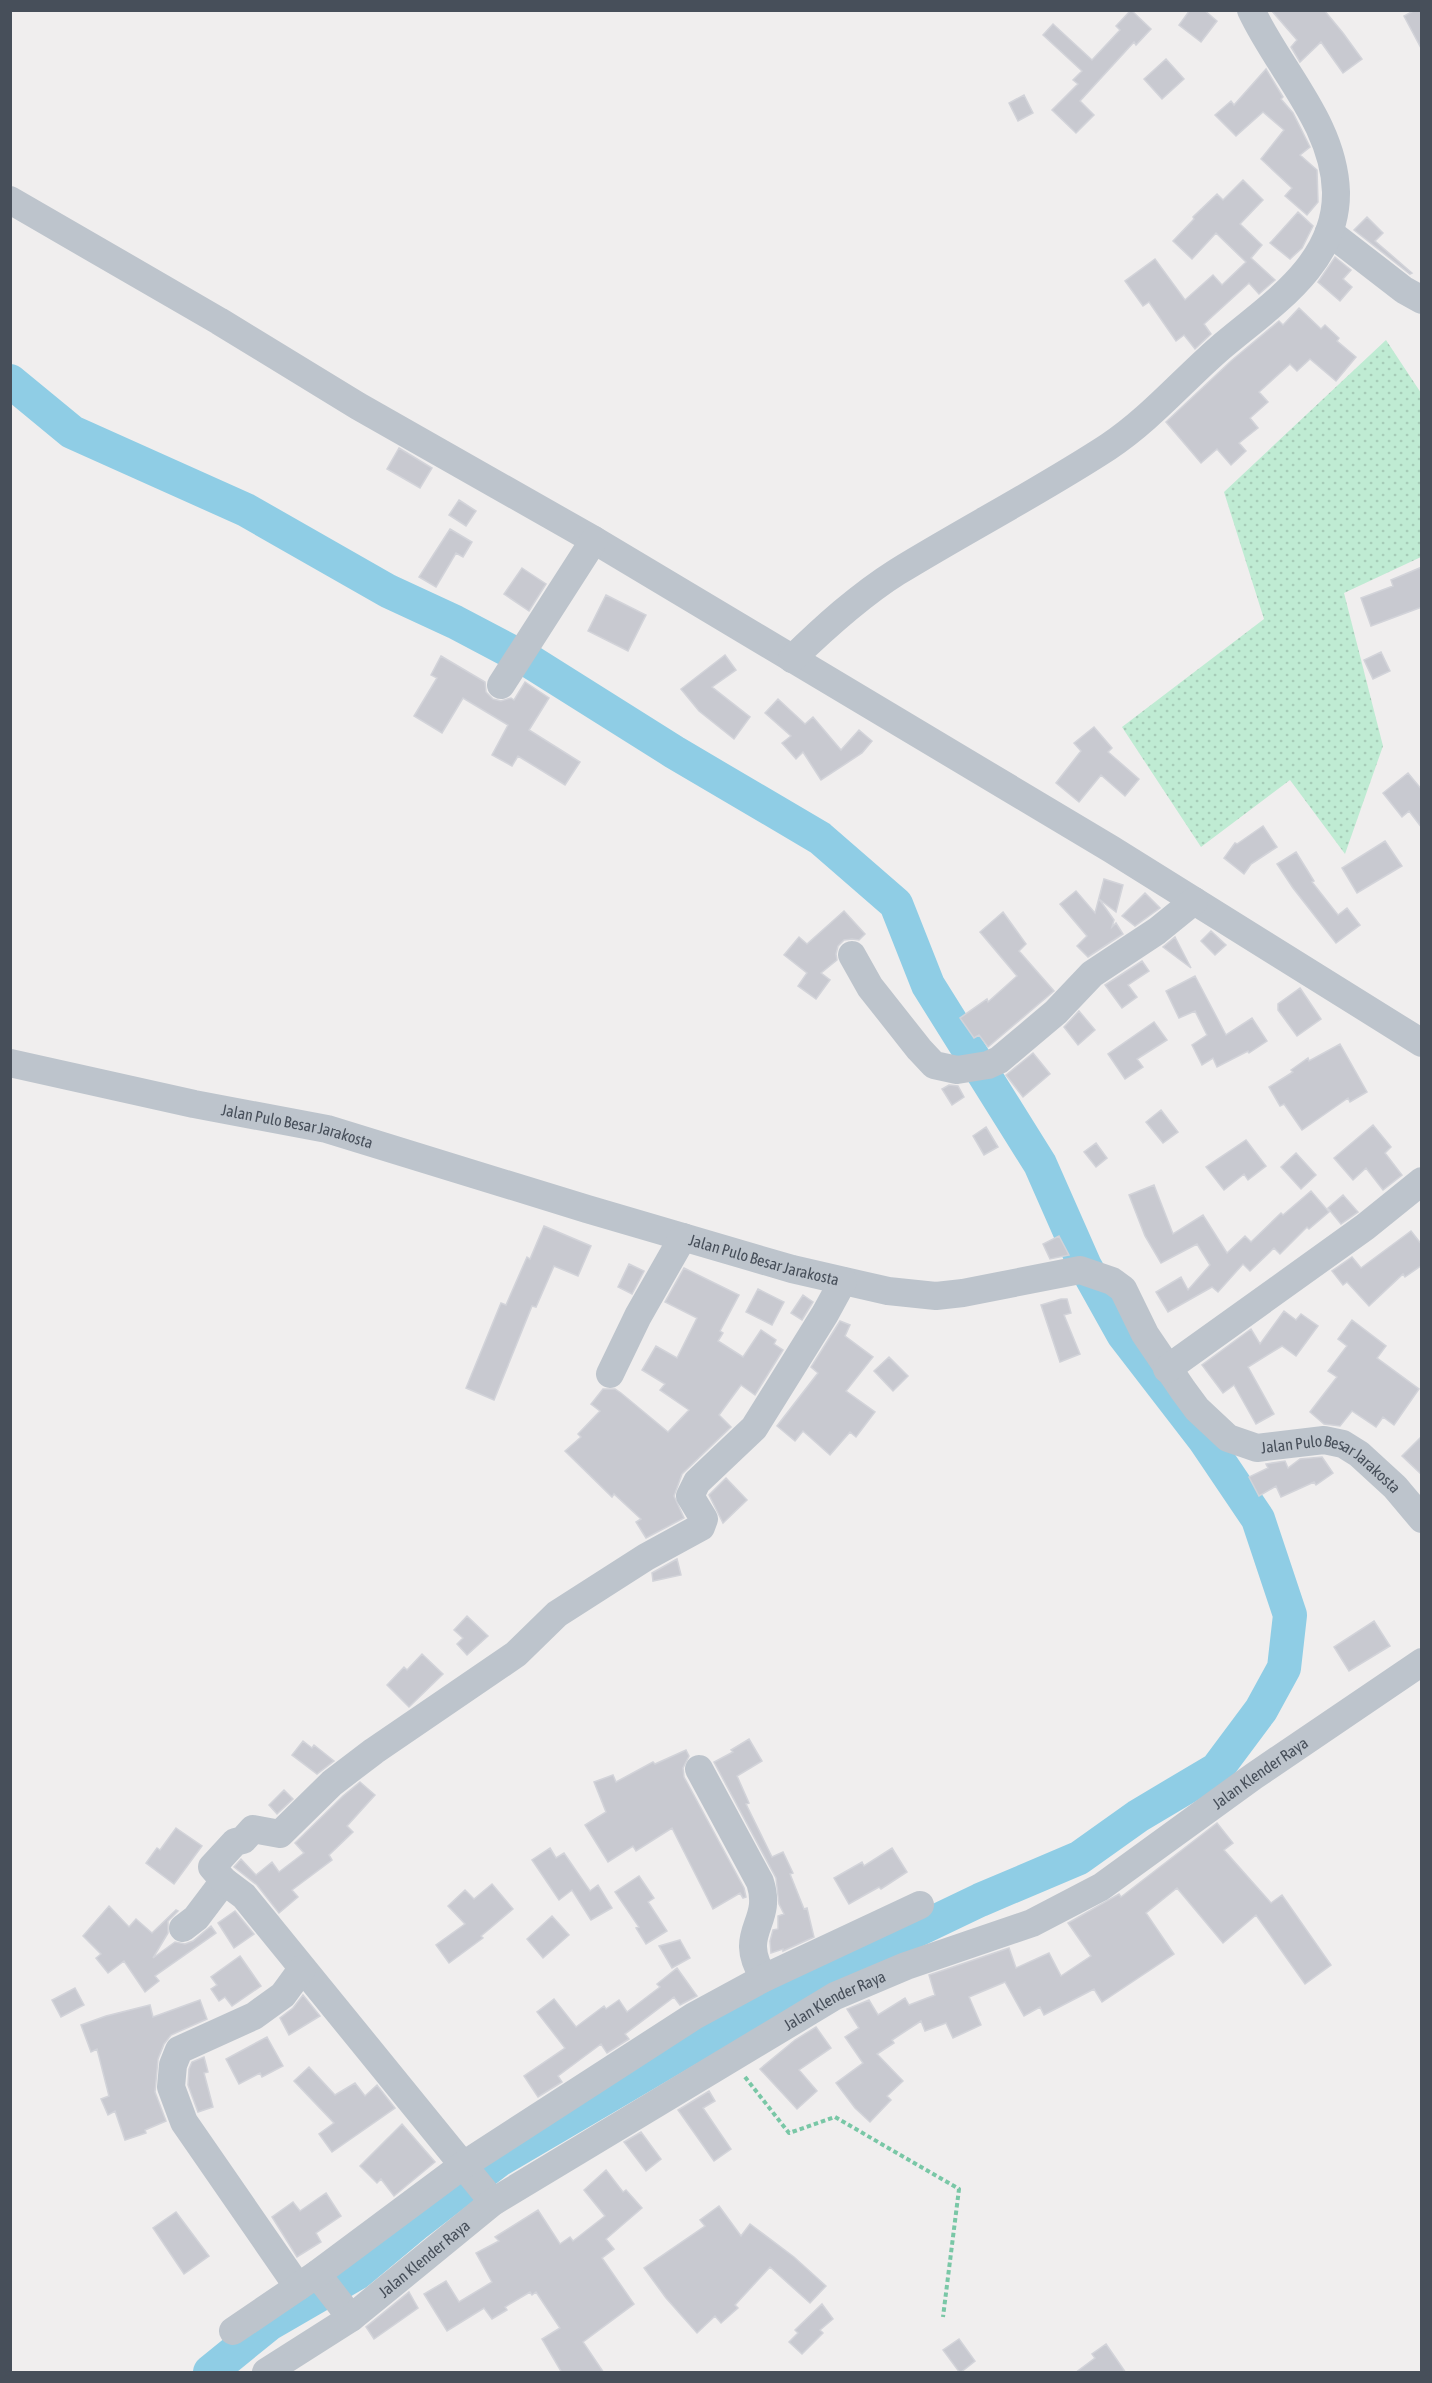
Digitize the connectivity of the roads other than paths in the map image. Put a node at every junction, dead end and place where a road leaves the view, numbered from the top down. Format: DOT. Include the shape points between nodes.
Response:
graph roads {
  1 [pos="1251,10"];
  2 [pos="10,201"];
  3 [pos="1329,232"];
  4 [pos="1422,300"];
  5 [pos="594,540"];
  6 [pos="792,658"];
  7 [pos="504,680"];
  8 [pos="1194,901"];
  9 [pos="852,955"];
  10 [pos="1422,1043"];
  11 [pos="10,1063"];
  12 [pos="1422,1181"];
  13 [pos="682,1237"];
  14 [pos="843,1281"];
  15 [pos="1167,1369"];
  16 [pos="609,1374"];
  17 [pos="1422,1519"];
  18 [pos="1422,1662"];
  19 [pos="699,1769"];
  20 [pos="224,1881"];
  21 [pos="920,1905"];
  22 [pos="183,1928"];
  23 [pos="302,1969"];
  24 [pos="764,1978"];
  25 [pos="477,2184"];
  26 [pos="325,2292"];
  27 [pos="233,2331"];
  28 [pos="266,2373"];
  1 -- 3 [label="street" via="1314,117 1325,143 1336,194"];
  2 -- 5 [label="street"];
  3 -- 4 [label="street"];
  3 -- 6 [label="street" via="1323,250 1295,285 1213,354 1148,418 1021,502 896,573 836,618"];
  5 -- 6 [label="street"];
  5 -- 7 [label="street"];
  6 -- 8 [label="street"];
  8 -- 9 [label="street" via="1092,974 1056,1012 999,1060 957,1070 934,1065 919,1049 870,987"];
  8 -- 10 [label="street"];
  11 -- 13 [label="street, Jalan Pulo Besar Jarakosta" via="327,1129"];
  12 -- 15 [label="street" via="1365,1227"];
  13 -- 14 [label="street, Jalan Pulo Besar Jarakosta"];
  13 -- 16 [label="street"];
  14 -- 15 [label="street, Jalan Pulo Besar Jarakosta" via="936,1296 1092,1275 1123,1289"];
  14 -- 20 [label="street" via="754,1428 697,1482 690,1496 704,1519 701,1527 557,1614 516,1654 332,1782 280,1834 253,1829 243,1840 235,1842 213,1867"];
  15 -- 17 [label="street, Jalan Pulo Besar Jarakosta" via="1197,1409 1228,1438 1257,1448 1307,1440 1343,1444 1395,1487"];
  18 -- 25 [label="street, Jalan Klender Raya" via="1254,1776 1101,1887 1032,1923 835,1995 731,2060"];
  19 -- 24 [label="street" via="760,1882 764,1904 752,1939 752,1955"];
  20 -- 22 [label="street" via="196,1918"];
  20 -- 23 [label="street" via="244,1896"];
  21 -- 24 [label="street"];
  23 -- 25 [label="street"];
  23 -- 26 [label="street" via="283,1995 254,2016 179,2050 172,2065 171,2087 183,2122"];
  24 -- 25 [label="street" via="694,2016"];
  25 -- 26 [label="street, Jalan Klender Raya"];
  25 -- 26 [label="street"];
  26 -- 27 [label="street"];
  26 -- 28 [label="street, Jalan Klender Raya"];
}
